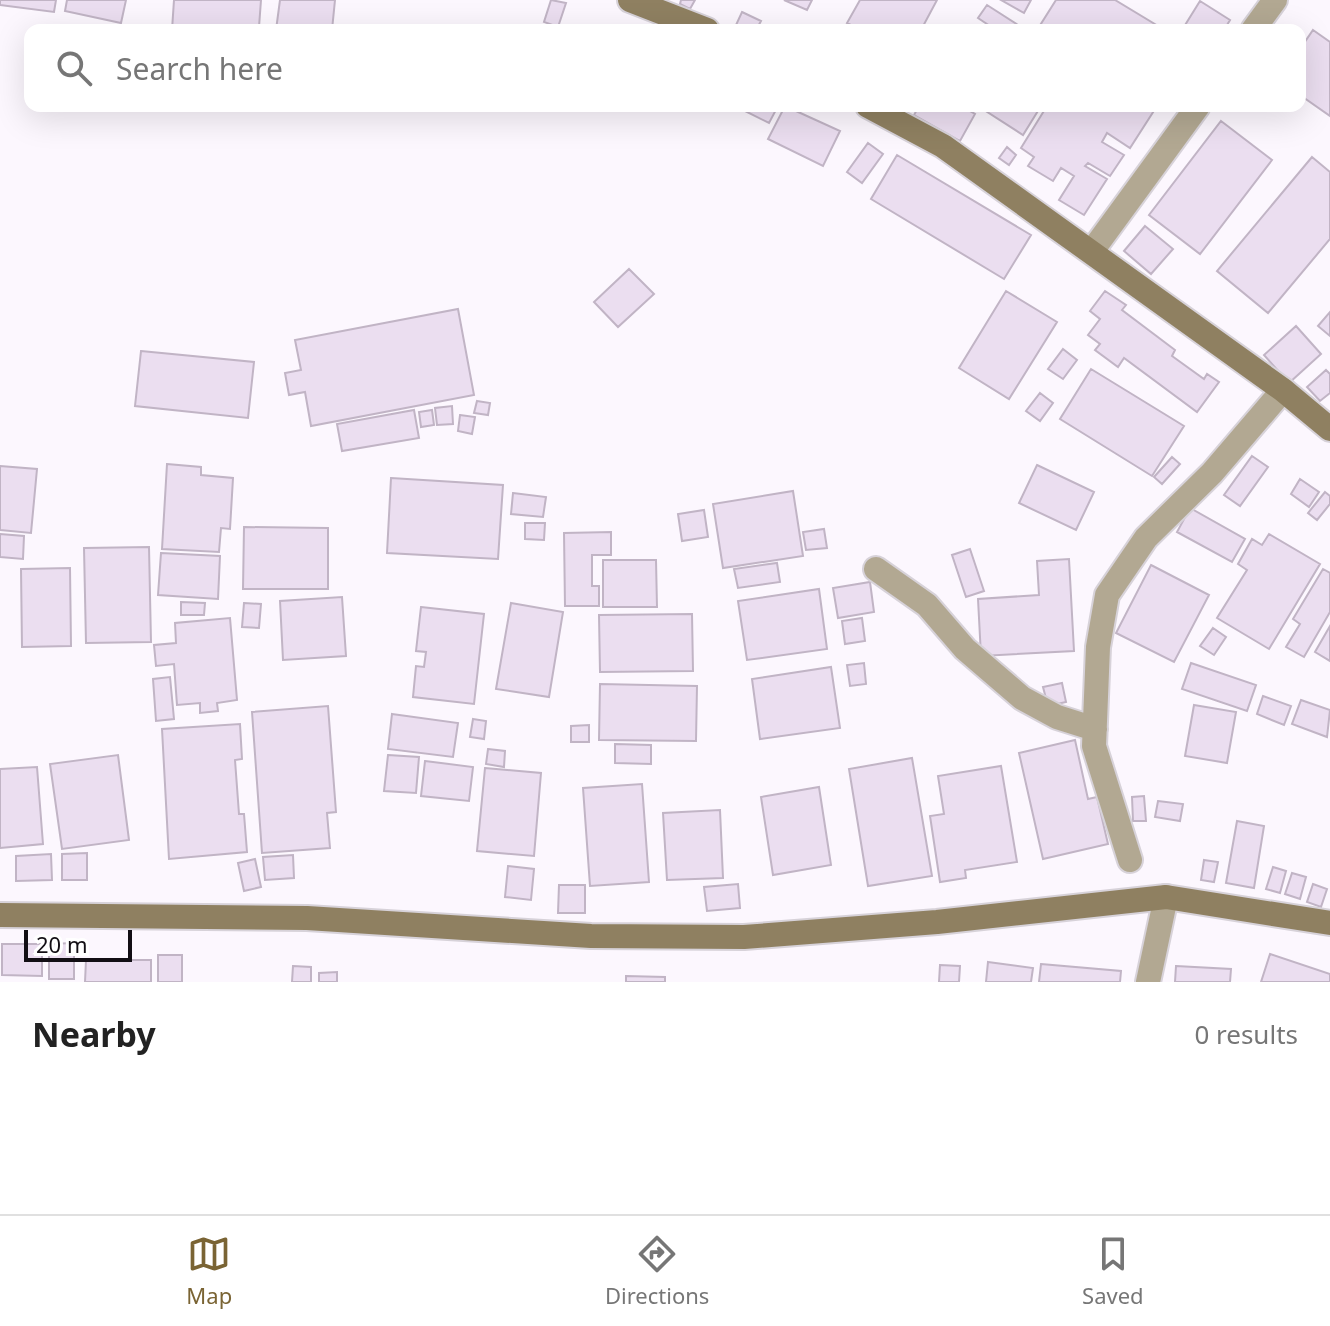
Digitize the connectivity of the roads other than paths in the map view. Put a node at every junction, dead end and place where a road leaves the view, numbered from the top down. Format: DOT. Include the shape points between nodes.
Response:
graph roads {
  1 [pos="630,0"];
  2 [pos="1275,0"];
  3 [pos="692,24"];
  4 [pos="1257,24"];
  5 [pos="879,112"];
  6 [pos="1194,112"];
  7 [pos="1092,251"];
  8 [pos="1283,390"];
  9 [pos="1330,429"];
  10 [pos="876,569"];
  11 [pos="1095,729"];
  12 [pos="1130,860"];
  13 [pos="1166,897"];
  14 [pos="0,915"];
  15 [pos="1330,923"];
  16 [pos="1148,982"];
  1 -- 3 [label="street"];
  2 -- 4 [label="street"];
  5 -- 7 [label="street" via="943,146"];
  6 -- 7 [label="street"];
  7 -- 8 [label="street"];
  8 -- 9 [label="street"];
  8 -- 11 [label="street" via="1212,473 1146,538 1107,595 1098,647"];
  10 -- 11 [label="street" via="927,605 965,649 1022,698"];
  11 -- 12 [label="street" via="1094,746"];
  13 -- 14 [label="street" via="744,937 591,936 307,918"];
  13 -- 15 [label="street"];
  13 -- 16 [label="street"];
}
